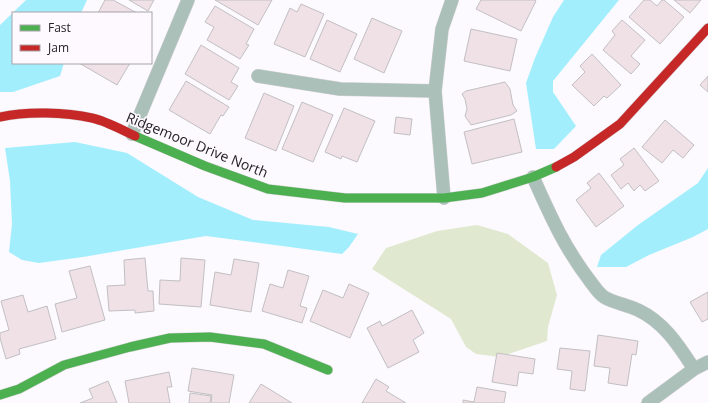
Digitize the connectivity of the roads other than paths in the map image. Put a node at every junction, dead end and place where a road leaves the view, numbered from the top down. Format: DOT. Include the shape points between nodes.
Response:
graph roads {
  1 [pos="188,0"];
  2 [pos="452,0"];
  3 [pos="708,28"];
  4 [pos="258,76"];
  5 [pos="435,91"];
  6 [pos="0,117"];
  7 [pos="132,134"];
  8 [pos="533,177"];
  9 [pos="444,198"];
  10 [pos="708,362"];
  11 [pos="694,369"];
  12 [pos="328,370"];
  13 [pos="0,395"];
  14 [pos="648,403"];
  1 -- 7 [label="street"];
  2 -- 5 [label="street" via="442,29"];
  3 -- 8 [label="street, Ridgemoor Drive North" via="620,124 574,157"];
  4 -- 5 [label="street" via="340,89"];
  5 -- 9 [label="street"];
  6 -- 7 [label="street, Ridgemoor Drive North" via="14,114 59,114 93,118"];
  7 -- 9 [label="street, Ridgemoor Drive North" via="205,166 268,189 345,198"];
  8 -- 9 [label="street, Ridgemoor Drive North" via="482,193"];
  8 -- 11 [label="street" via="558,232 577,264 597,290 604,297 638,310 655,320 676,342"];
  10 -- 11 [label="street"];
  11 -- 14 [label="street"];
  12 -- 13 [label="street" via="264,344 210,337 170,338 64,365 19,389"];
}
